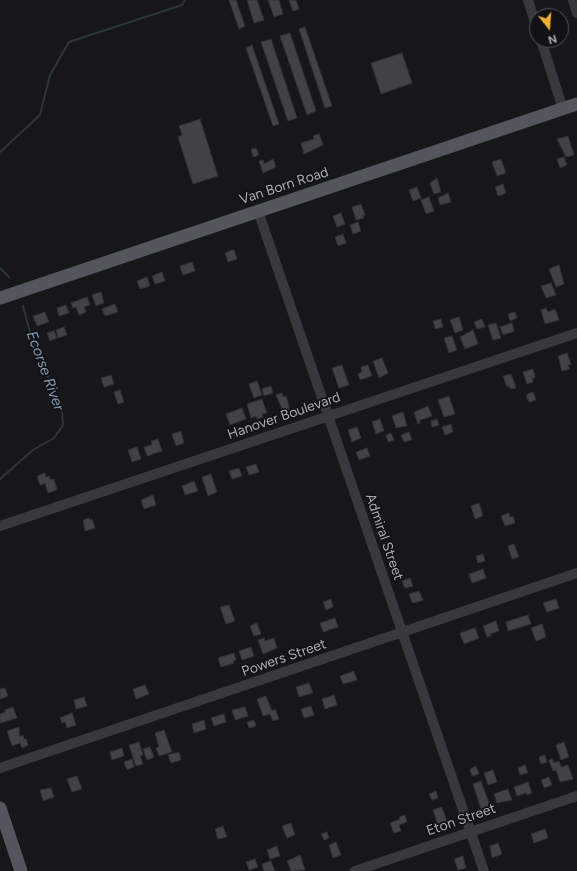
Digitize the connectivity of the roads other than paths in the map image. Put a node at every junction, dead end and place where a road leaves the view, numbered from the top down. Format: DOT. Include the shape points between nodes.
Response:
graph roads {
  1 [pos="573,0"];
  2 [pos="577,13"];
  3 [pos="544,48"];
  4 [pos="577,104"];
  5 [pos="563,109"];
  6 [pos="258,211"];
  7 [pos="0,298"];
  8 [pos="577,333"];
  9 [pos="328,416"];
  10 [pos="0,526"];
  11 [pos="577,573"];
  12 [pos="402,632"];
  13 [pos="0,768"];
  14 [pos="577,796"];
  15 [pos="0,808"];
  16 [pos="471,832"];
  17 [pos="21,871"];
  18 [pos="355,871"];
  19 [pos="484,871"];
  1 -- 2 [label="street"];
  3 -- 5 [label="street"];
  4 -- 5 [label="main road, Van Born Road"];
  5 -- 6 [label="main road, Van Born Road"];
  6 -- 7 [label="main road, Van Born Road"];
  6 -- 9 [label="street, Admiral Street"];
  8 -- 9 [label="street, Hanover Boulevard"];
  9 -- 10 [label="street, Hanover Boulevard"];
  9 -- 12 [label="street, Admiral Street"];
  11 -- 12 [label="street, Powers Street"];
  12 -- 13 [label="street, Powers Street"];
  12 -- 16 [label="street, Admiral Street"];
  14 -- 16 [label="street, Eton Street"];
  15 -- 17 [label="main road"];
  16 -- 18 [label="street, Eton Street"];
  16 -- 19 [label="street, Admiral Street"];
}
